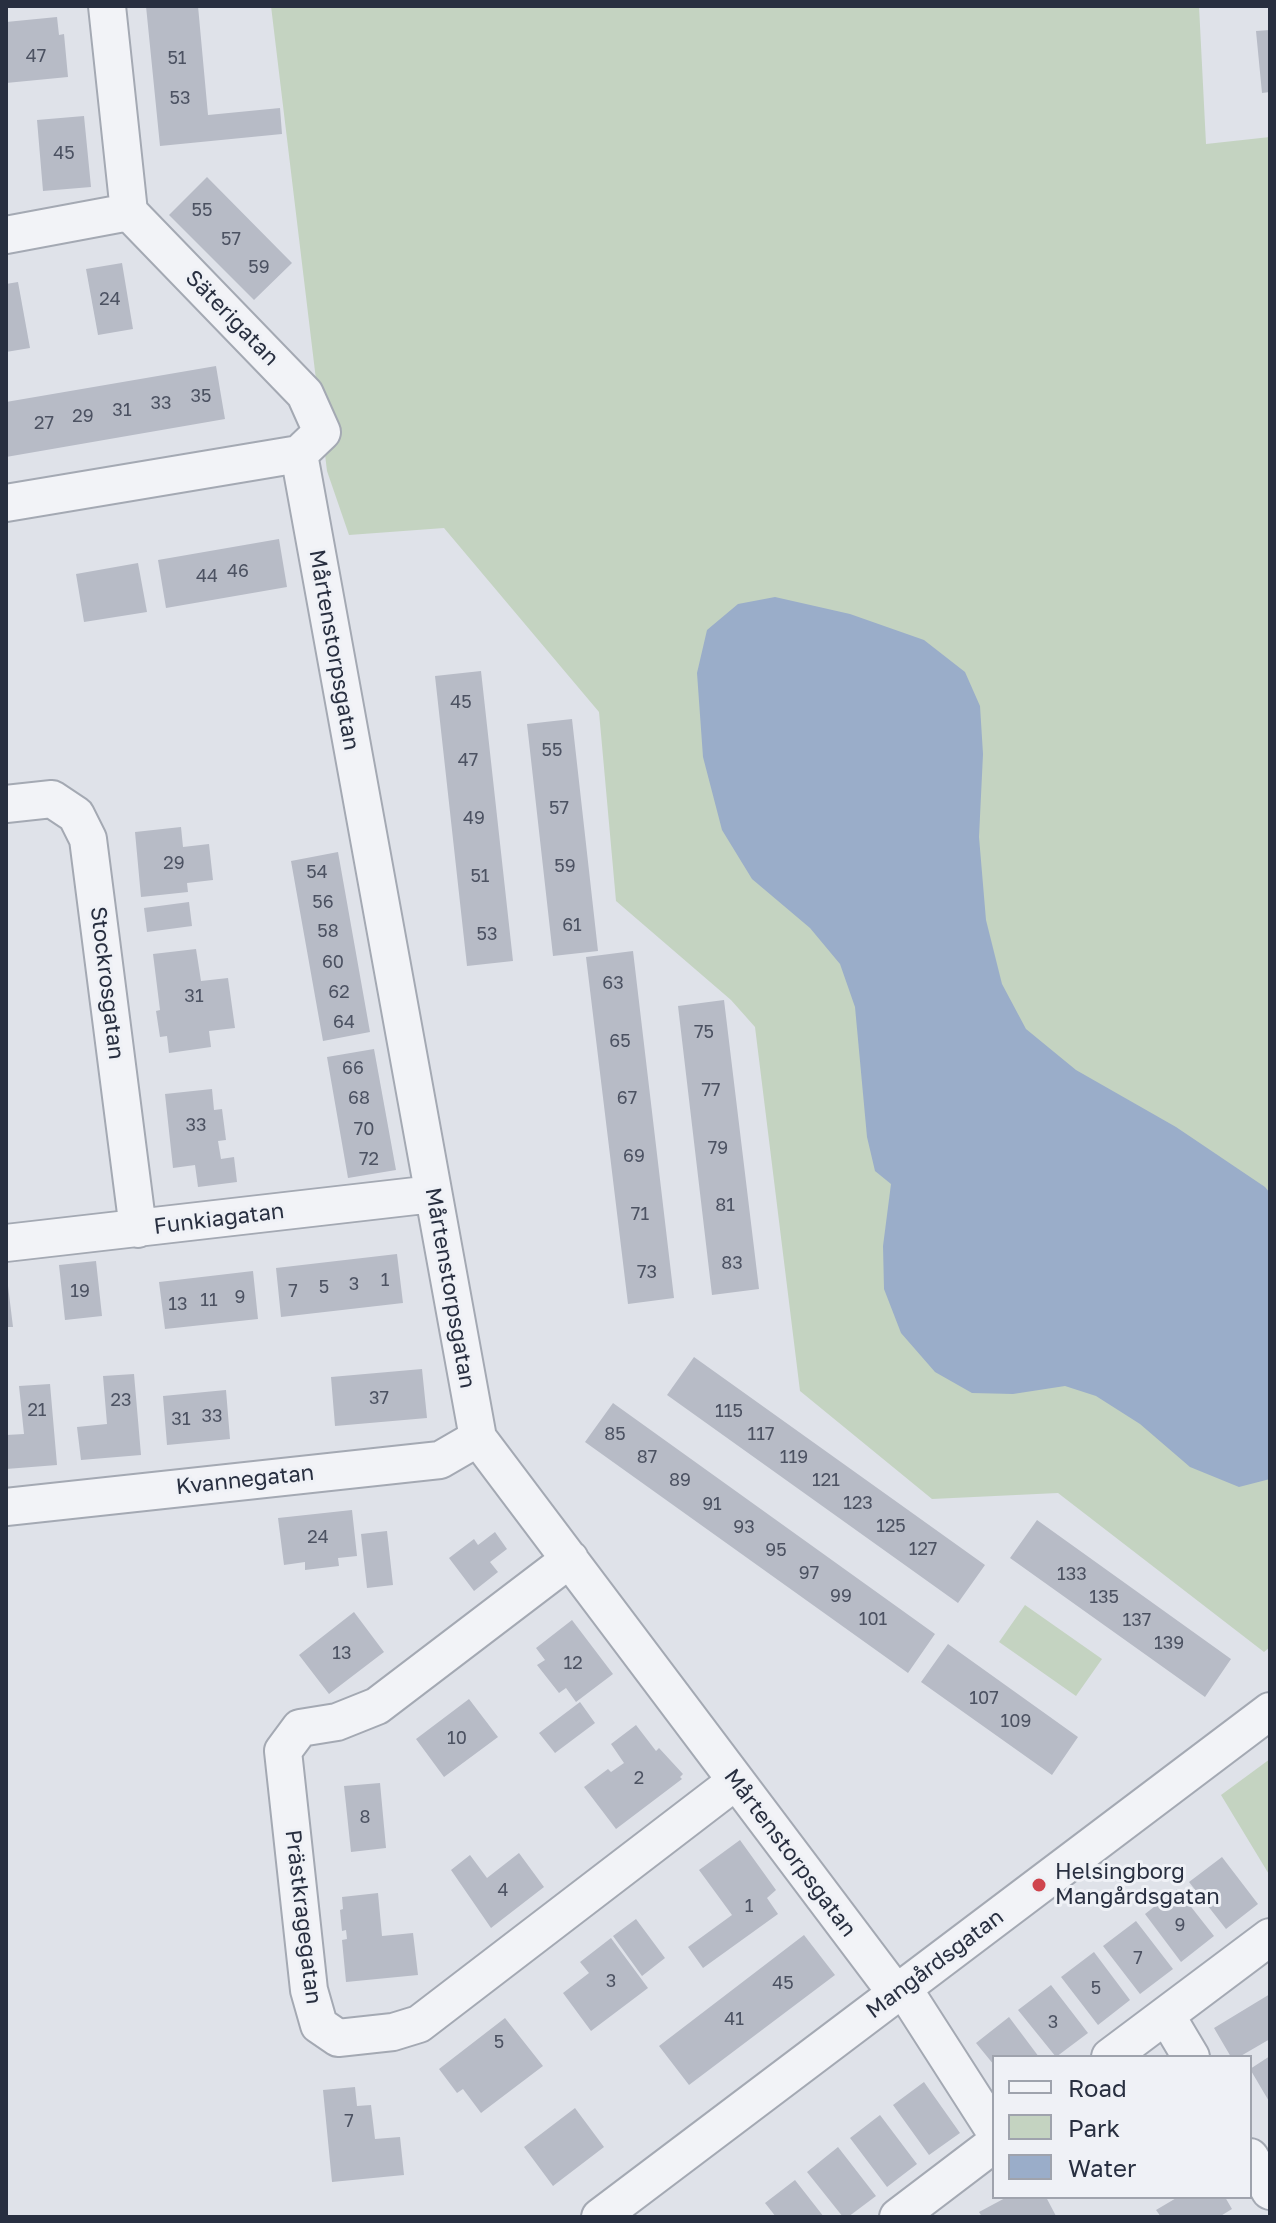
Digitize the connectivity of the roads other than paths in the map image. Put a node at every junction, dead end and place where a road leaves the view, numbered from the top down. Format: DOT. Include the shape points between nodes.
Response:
graph roads {
  1 [pos="107,6"];
  2 [pos="129,212"];
  3 [pos="6,235"];
  4 [pos="310,443"];
  5 [pos="6,503"];
  6 [pos="6,804"];
  7 [pos="433,1194"];
  8 [pos="138,1229"];
  9 [pos="6,1243"];
  10 [pos="478,1438"];
  11 [pos="6,1507"];
  12 [pos="570,1559"];
  13 [pos="1270,1711"];
  14 [pos="736,1781"];
  15 [pos="1270,1937"];
  16 [pos="900,1990"];
  17 [pos="1166,2015"];
  18 [pos="1113,2055"];
  19 [pos="1190,2055"];
  20 [pos="992,2127"];
  21 [pos="992,2146"];
  22 [pos="1252,2160"];
  23 [pos="1270,2191"];
  24 [pos="921,2210"];
  25 [pos="600,2217"];
  1 -- 2 [label="street"];
  2 -- 3 [label="street"];
  2 -- 4 [label="street, Säterigatan" via="305,394"];
  4 -- 5 [label="street"];
  4 -- 7 [label="street, Mårtenstorpsgatan"];
  6 -- 8 [label="street, Stockrosgatan" via="52,799 76,815 88,839"];
  7 -- 8 [label="street, Funkiagatan"];
  7 -- 10 [label="street, Mårtenstorpsgatan"];
  8 -- 9 [label="street, Funkiagatan"];
  10 -- 11 [label="street, Kvannegatan" via="440,1460"];
  10 -- 12 [label="street, Mårtenstorpsgatan"];
  12 -- 14 [label="street, Mårtenstorpsgatan"];
  12 -- 14 [label="street, Prästkragegatan" via="377,1706 337,1722 300,1728 283,1751 309,1990 319,2025 338,2038 419,2024"];
  13 -- 16 [label="street, Mangårdsgatan"];
  14 -- 16 [label="street, Mårtenstorpsgatan"];
  15 -- 17 [label="street"];
  16 -- 20 [label="street, Mårtenstorpsgatan"];
  16 -- 25 [label="street, Mangårdsgatan"];
  17 -- 18 [label="street"];
  17 -- 19 [label="street"];
  21 -- 24 [label="street"];
  22 -- 23 [label="street"];
}
